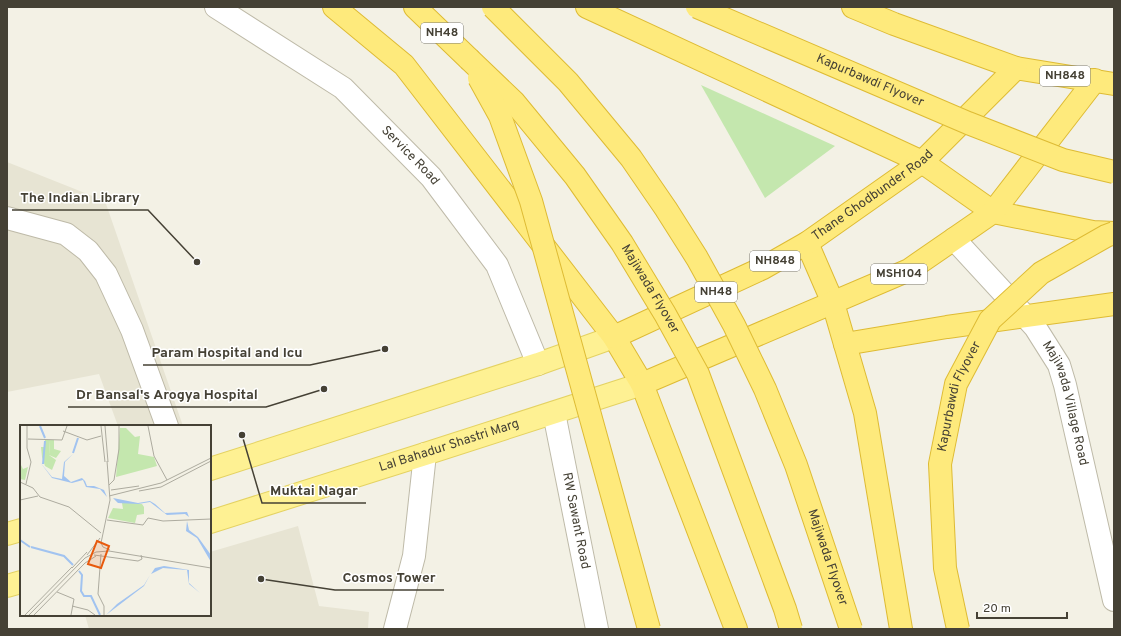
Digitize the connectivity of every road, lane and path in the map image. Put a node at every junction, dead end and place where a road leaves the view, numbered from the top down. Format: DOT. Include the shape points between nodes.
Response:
graph roads {
  1 [pos="216,7"];
  2 [pos="334,7"];
  3 [pos="415,7"];
  4 [pos="493,7"];
  5 [pos="587,7"];
  6 [pos="697,7"];
  7 [pos="853,7"];
  8 [pos="469,59"];
  9 [pos="1016,68"];
  10 [pos="1104,82"];
  11 [pos="922,162"];
  12 [pos="1114,172"];
  13 [pos="994,212"];
  14 [pos="7,218"];
  15 [pos="1107,233"];
  16 [pos="954,239"];
  17 [pos="808,243"];
  18 [pos="833,303"];
  19 [pos="1114,304"];
  20 [pos="1026,317"];
  21 [pos="614,337"];
  22 [pos="845,344"];
  23 [pos="538,364"];
  24 [pos="642,384"];
  25 [pos="554,413"];
  26 [pos="167,425"];
  27 [pos="425,454"];
  28 [pos="211,469"];
  29 [pos="211,522"];
  30 [pos="20,530"];
  31 [pos="7,534"];
  32 [pos="20,582"];
  33 [pos="7,586"];
  34 [pos="1114,600"];
  35 [pos="396,629"];
  36 [pos="597,629"];
  37 [pos="649,629"];
  38 [pos="736,629"];
  39 [pos="791,629"];
  40 [pos="851,629"];
  41 [pos="901,629"];
  42 [pos="958,629"];
  1 -- 23 [label="street, Service Road" via="343,88 431,177 497,265"];
  2 -- 21 [label="highway" via="404,65"];
  3 -- 8 [label="highway, Majiwada Flyover / NH48"];
  4 -- 40 [label="highway, Majiwada Flyover / NH48, bridge" via="568,82 632,158 698,258 765,389 796,465"];
  5 -- 11 [label="highway"];
  6 -- 12 [label="highway, Kapurbawdi Flyover, bridge" via="1063,160"];
  7 -- 9 [label="highway"];
  8 -- 37 [label="highway, bridge" via="500,116 531,201"];
  8 -- 39 [label="highway, Majiwada Flyover / NH48, bridge" via="514,102 575,176 622,243 665,314 698,374"];
  9 -- 10 [label="highway, NH848"];
  9 -- 11 [label="highway, Thane Ghodbunder Road / NH848"];
  10 -- 13 [label="highway, MSH104"];
  11 -- 13 [label="highway"];
  11 -- 17 [label="highway, Thane Ghodbunder Road / NH848"];
  13 -- 15 [label="highway"];
  13 -- 16 [label="highway, MSH104"];
  14 -- 26 [label="street" via="66,234 88,251 106,274 132,330"];
  15 -- 42 [label="highway, Kapurbawdi Flyover, bridge" via="1106,236 1041,273 990,320 956,384 940,464 945,568"];
  16 -- 18 [label="highway, MSH104" via="908,270"];
  16 -- 20 [label="street, Majiwada Village Road"];
  17 -- 18 [label="highway"];
  17 -- 21 [label="highway, Thane Ghodbunder Road / NH848" via="763,268"];
  18 -- 22 [label="highway"];
  18 -- 24 [label="highway, MSH104"];
  19 -- 20 [label="highway"];
  20 -- 22 [label="highway"];
  20 -- 34 [label="street, Majiwada Village Road" via="1036,327 1059,365"];
  21 -- 23 [label="main road"];
  21 -- 24 [label="highway"];
  22 -- 41 [label="highway" via="865,413"];
  23 -- 28 [label="main road"];
  24 -- 25 [label="main road, Lal Bahadur Shastri Marg"];
  24 -- 38 [label="highway"];
  25 -- 27 [label="main road, Lal Bahadur Shastri Marg"];
  25 -- 36 [label="street, RW Sawant Road"];
  27 -- 29 [label="main road, Lal Bahadur Shastri Marg"];
  27 -- 35 [label="street" via="414,556"];
  30 -- 31 [label="main road"];
  32 -- 33 [label="main road"];
}
